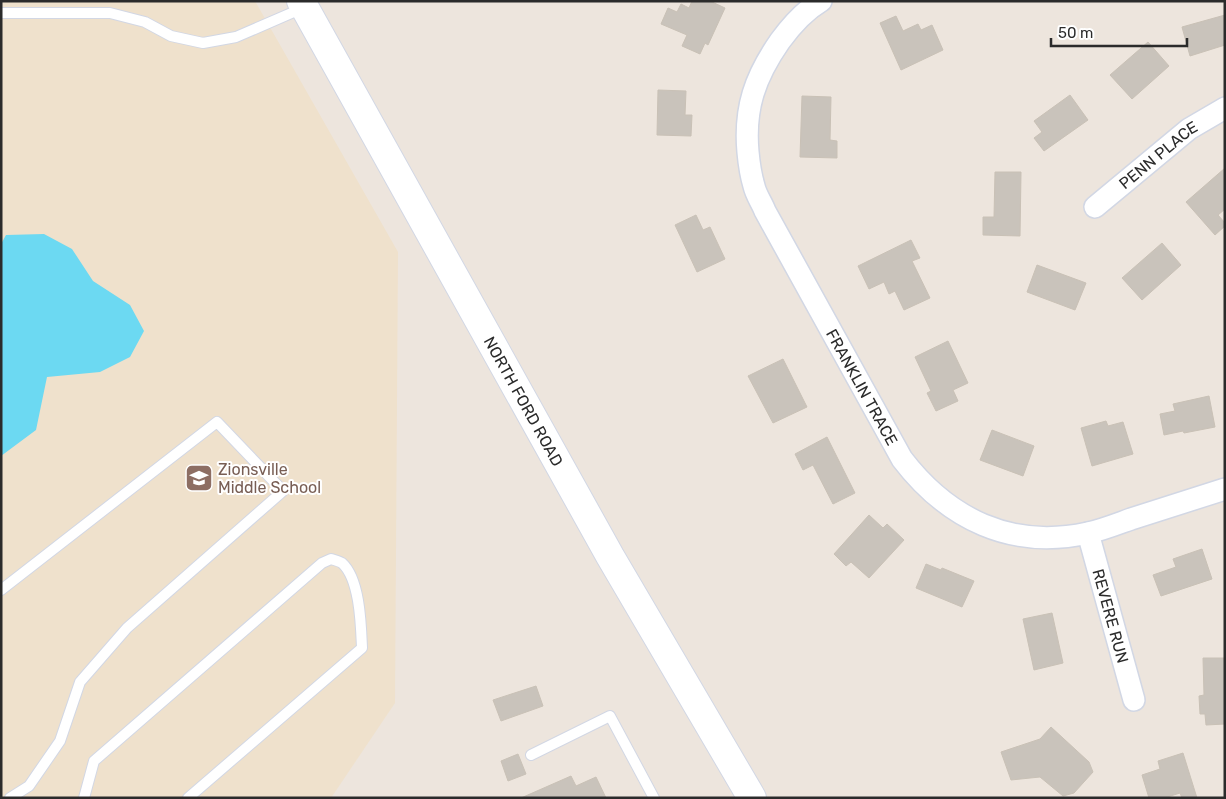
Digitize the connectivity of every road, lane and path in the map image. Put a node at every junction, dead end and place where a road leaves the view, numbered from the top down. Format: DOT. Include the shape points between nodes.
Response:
graph roads {
  1 [pos="821,1"];
  2 [pos="302,4"];
  3 [pos="1,13"];
  4 [pos="1225,108"];
  5 [pos="1095,207"];
  6 [pos="1225,489"];
  7 [pos="1088,533"];
  8 [pos="1,590"];
  9 [pos="1134,700"];
  10 [pos="531,755"];
  11 [pos="10,798"];
  12 [pos="84,798"];
  13 [pos="188,798"];
  14 [pos="654,798"];
  15 [pos="752,798"];
  1 -- 7 [label="street, FRANKLIN TRACE" via="795,22 760,73 752,92 747,128 749,158 754,186 765,211 902,459 923,484 954,509 993,529 1030,538"];
  2 -- 3 [label="lane" via="236,37 203,43 171,36 145,22 110,13"];
  2 -- 15 [label="main road, NORTH FORD ROAD" via="610,556"];
  4 -- 5 [label="street, PENN PLACE" via="1190,128"];
  6 -- 7 [label="street, FRANKLIN TRACE"];
  7 -- 9 [label="street, REVERE RUN"];
  8 -- 11 [label="lane" via="217,422 283,491 127,628 80,682 60,741 29,786"];
  10 -- 14 [label="lane" via="610,716"];
  12 -- 13 [label="lane" via="94,762 322,563 331,559 341,562 348,572 361,612 362,648"];
}
